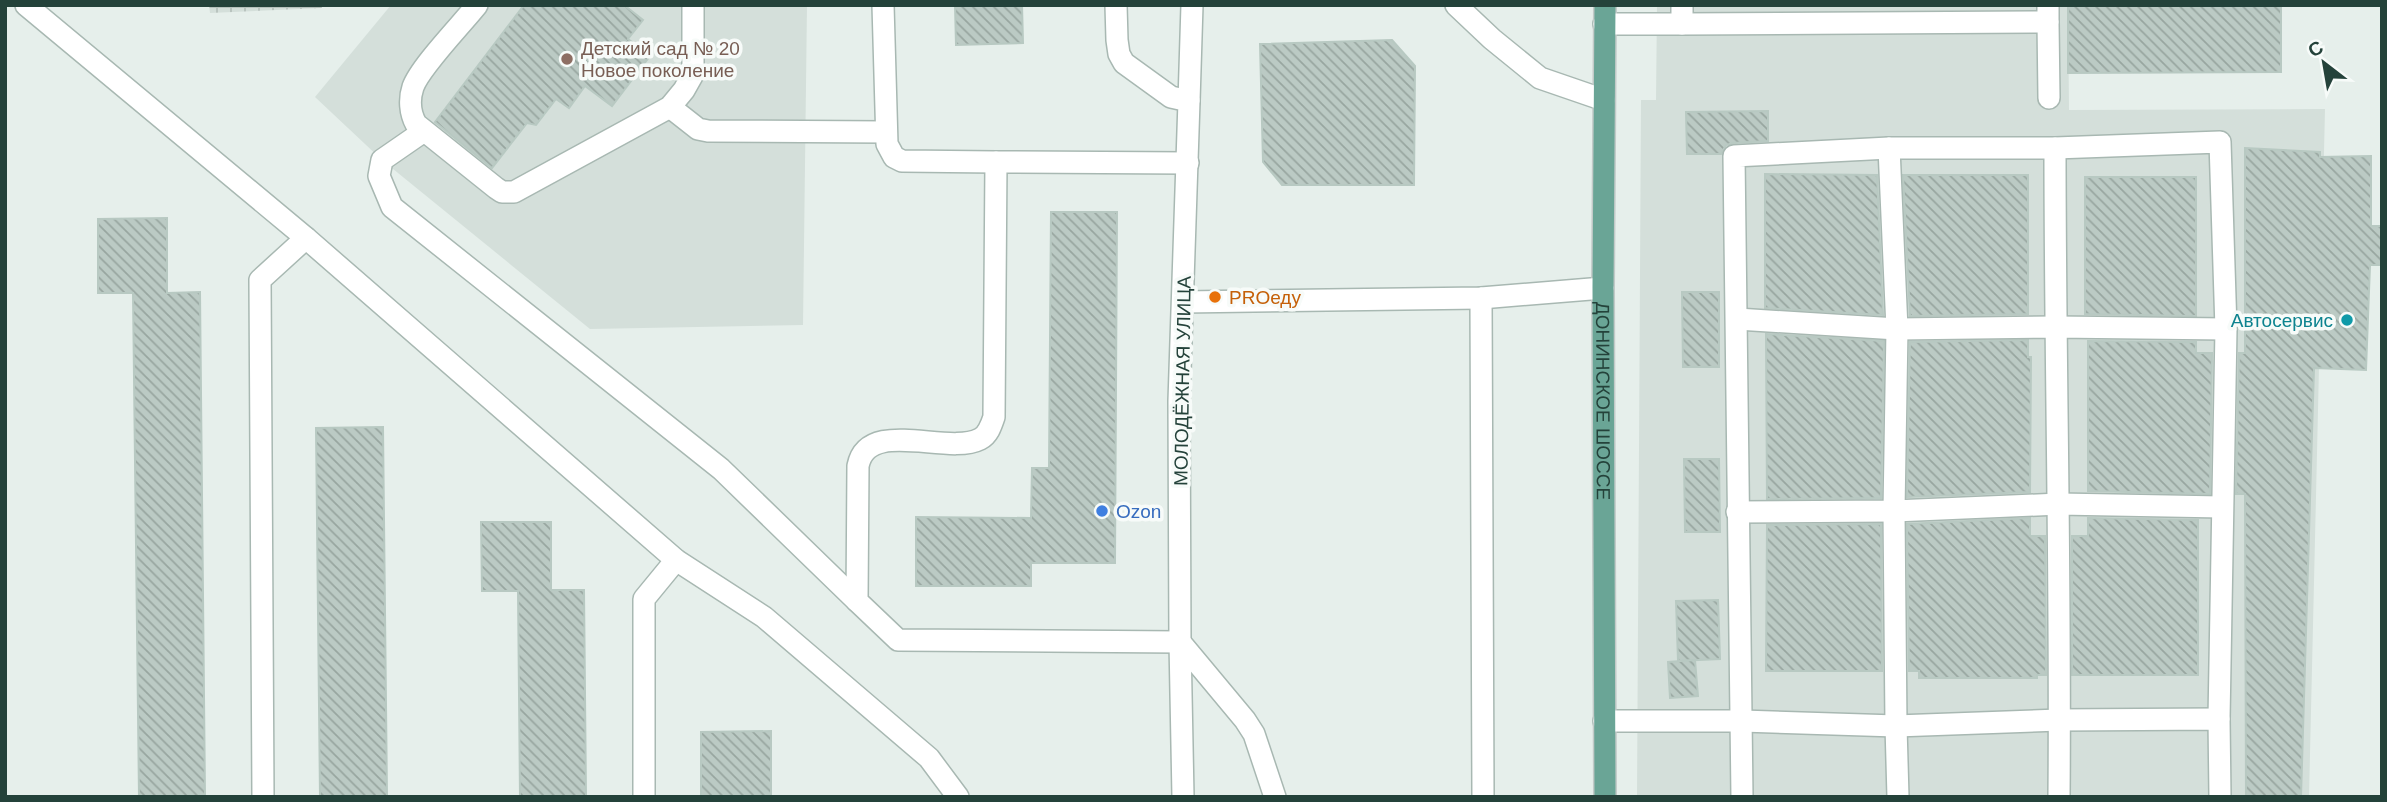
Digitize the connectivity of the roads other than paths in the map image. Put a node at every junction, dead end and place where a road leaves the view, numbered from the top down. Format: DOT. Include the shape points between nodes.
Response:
graph roads {
  1 [pos="26,5"];
  2 [pos="477,5"];
  3 [pos="692,5"];
  4 [pos="883,5"];
  5 [pos="1116,5"];
  6 [pos="1192,5"];
  7 [pos="1456,5"];
  8 [pos="2048,14"];
  9 [pos="1604,15"];
  10 [pos="1682,15"];
  11 [pos="2049,98"];
  12 [pos="1604,100"];
  13 [pos="1189,101"];
  14 [pos="670,107"];
  15 [pos="424,131"];
  16 [pos="886,132"];
  17 [pos="1889,148"];
  18 [pos="2055,148"];
  19 [pos="996,162"];
  20 [pos="1188,163"];
  21 [pos="306,238"];
  22 [pos="1603,288"];
  23 [pos="1481,298"];
  24 [pos="1183,302"];
  25 [pos="1737,319"];
  26 [pos="2055,327"];
  27 [pos="1897,329"];
  28 [pos="2226,329"];
  29 [pos="2059,504"];
  30 [pos="2222,507"];
  31 [pos="1894,511"];
  32 [pos="1737,512"];
  33 [pos="676,560"];
  34 [pos="857,601"];
  35 [pos="1180,642"];
  36 [pos="2219,719"];
  37 [pos="2059,720"];
  38 [pos="1604,721"];
  39 [pos="1742,721"];
  40 [pos="1896,726"];
  41 [pos="263,797"];
  42 [pos="644,797"];
  43 [pos="958,797"];
  44 [pos="1183,797"];
  45 [pos="1275,797"];
  46 [pos="1483,797"];
  47 [pos="1605,797"];
  48 [pos="1742,797"];
  49 [pos="1898,797"];
  50 [pos="2059,797"];
  51 [pos="2220,797"];
  1 -- 21 [label="street"];
  2 -- 15 [label="street" via="413,88 412,118"];
  3 -- 14 [label="street" via="693,74"];
  4 -- 16 [label="street"];
  5 -- 13 [label="street" via="1117,40 1124,63 1171,97"];
  6 -- 13 [label="street, МОЛОДЁЖНАЯ УЛИЦА"];
  7 -- 12 [label="street" via="1540,78"];
  8 -- 10 [label="street"];
  8 -- 11 [label="street"];
  9 -- 10 [label="street"];
  9 -- 12 [label="main road, ДОНИНСКОЕ ШОССЕ"];
  12 -- 22 [label="main road, ДОНИНСКОЕ ШОССЕ"];
  13 -- 20 [label="street, МОЛОДЁЖНАЯ УЛИЦА"];
  14 -- 15 [label="street" via="514,192 496,188"];
  14 -- 16 [label="street" via="698,129 708,131"];
  15 -- 34 [label="street" via="382,160 379,176 392,207 721,469"];
  16 -- 19 [label="street" via="889,152 902,161"];
  17 -- 18 [label="street"];
  17 -- 25 [label="street" via="1734,156"];
  17 -- 27 [label="street"];
  18 -- 26 [label="street"];
  18 -- 28 [label="street" via="2220,142"];
  19 -- 20 [label="street"];
  19 -- 34 [label="street" via="994,417 990,430 966,442 882,441 860,454"];
  20 -- 24 [label="street, МОЛОДЁЖНАЯ УЛИЦА"];
  21 -- 33 [label="street"];
  21 -- 41 [label="street" via="260,280"];
  22 -- 23 [label="street"];
  22 -- 38 [label="main road, ДОНИНСКОЕ ШОССЕ"];
  23 -- 24 [label="street"];
  23 -- 46 [label="street"];
  24 -- 35 [label="street, МОЛОДЁЖНАЯ УЛИЦА"];
  25 -- 27 [label="street"];
  25 -- 32 [label="street"];
  26 -- 27 [label="street"];
  26 -- 28 [label="street"];
  26 -- 29 [label="street"];
  27 -- 31 [label="street"];
  28 -- 30 [label="street"];
  29 -- 30 [label="street"];
  29 -- 31 [label="street"];
  29 -- 37 [label="street"];
  30 -- 36 [label="street"];
  31 -- 32 [label="street"];
  31 -- 40 [label="street"];
  32 -- 39 [label="street"];
  33 -- 42 [label="street" via="644,599"];
  33 -- 43 [label="street" via="764,617 929,758"];
  34 -- 35 [label="street" via="898,640"];
  35 -- 44 [label="street, МОЛОДЁЖНАЯ УЛИЦА"];
  35 -- 45 [label="street" via="1254,734"];
  36 -- 37 [label="street"];
  36 -- 51 [label="street"];
  37 -- 40 [label="street"];
  37 -- 50 [label="street"];
  38 -- 39 [label="street"];
  38 -- 47 [label="main road, ДОНИНСКОЕ ШОССЕ"];
  39 -- 40 [label="street"];
  39 -- 48 [label="street"];
  40 -- 49 [label="street"];
}
